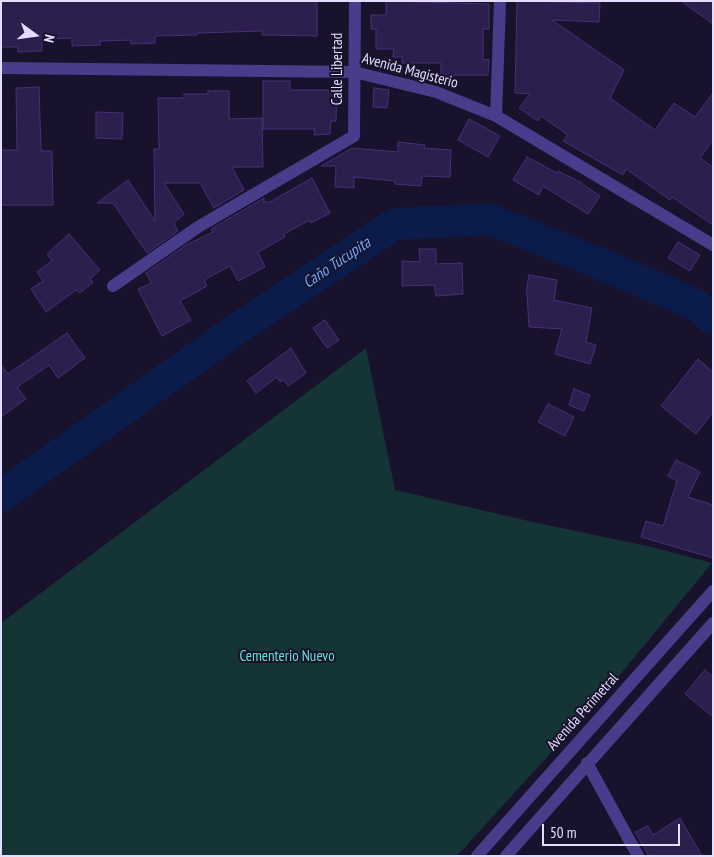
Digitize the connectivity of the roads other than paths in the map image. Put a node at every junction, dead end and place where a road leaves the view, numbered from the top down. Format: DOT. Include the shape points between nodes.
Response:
graph roads {
  1 [pos="355,1"];
  2 [pos="500,1"];
  3 [pos="1,68"];
  4 [pos="354,72"];
  5 [pos="496,116"];
  6 [pos="713,245"];
  7 [pos="113,286"];
  8 [pos="713,590"];
  9 [pos="713,623"];
  10 [pos="587,764"];
  11 [pos="477,856"];
  12 [pos="506,856"];
  13 [pos="638,856"];
  1 -- 4 [label="street, Calle Libertad"];
  2 -- 5 [label="street"];
  3 -- 4 [label="street, Avenida Magisterio"];
  4 -- 5 [label="street, Avenida Magisterio" via="436,92"];
  4 -- 7 [label="street, Calle Libertad" via="354,136 198,227"];
  5 -- 6 [label="street, Avenida Magisterio"];
  8 -- 11 [label="street, Avenida Perimetral"];
  9 -- 10 [label="street"];
  10 -- 12 [label="street"];
  10 -- 13 [label="street"];
}
